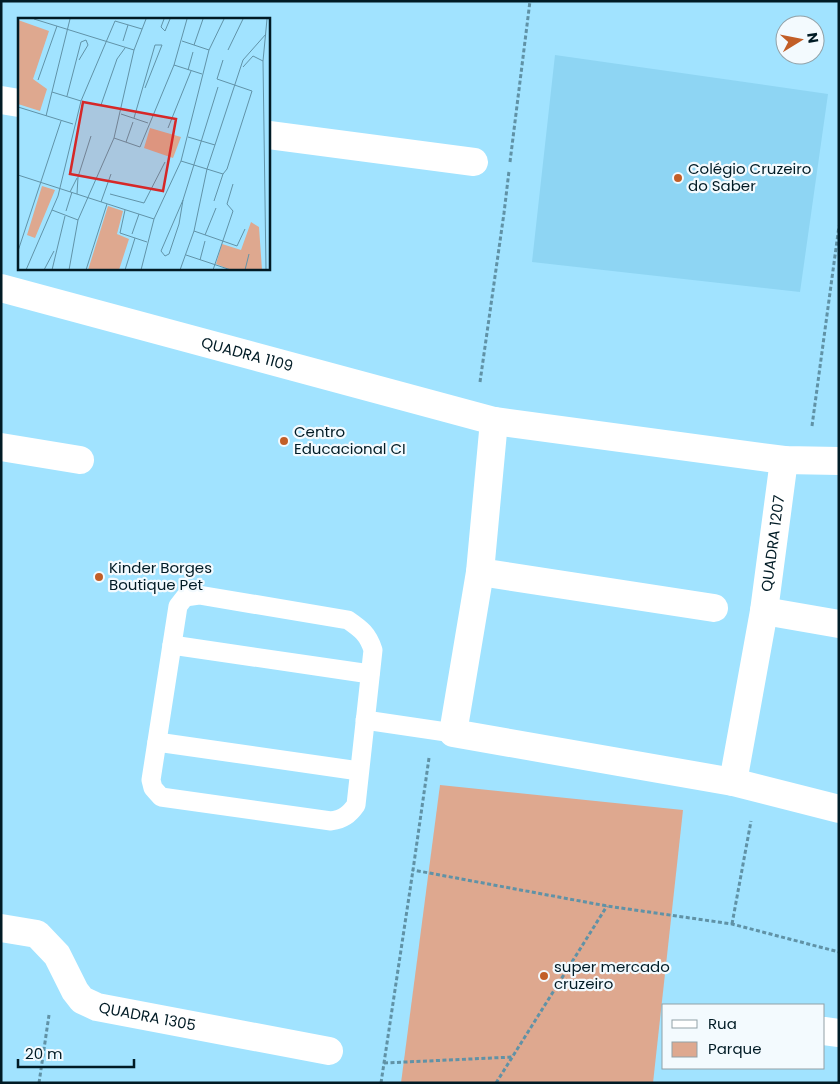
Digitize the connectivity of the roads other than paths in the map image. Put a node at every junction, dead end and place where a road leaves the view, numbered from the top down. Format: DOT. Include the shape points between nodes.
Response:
graph roads {
  1 [pos="1,100"];
  2 [pos="18,103"];
  3 [pos="270,135"];
  4 [pos="474,162"];
  5 [pos="1,288"];
  6 [pos="485,418"];
  7 [pos="1,447"];
  8 [pos="80,460"];
  9 [pos="795,460"];
  10 [pos="839,461"];
  11 [pos="480,572"];
  12 [pos="714,608"];
  13 [pos="764,611"];
  14 [pos="839,624"];
  15 [pos="172,645"];
  16 [pos="370,674"];
  17 [pos="365,720"];
  18 [pos="443,732"];
  19 [pos="157,742"];
  20 [pos="359,771"];
  21 [pos="745,785"];
  22 [pos="839,809"];
  23 [pos="1,928"];
  24 [pos="825,1031"];
  25 [pos="839,1033"];
  26 [pos="329,1051"];
  1 -- 2 [label="street"];
  3 -- 4 [label="street"];
  5 -- 6 [label="street, QUADRA 1109"];
  6 -- 9 [label="street"];
  6 -- 11 [label="street"];
  7 -- 8 [label="street"];
  9 -- 10 [label="street"];
  9 -- 13 [label="street, QUADRA 1207"];
  11 -- 12 [label="street"];
  11 -- 18 [label="street"];
  13 -- 14 [label="street"];
  13 -- 21 [label="street, QUADRA 1207"];
  15 -- 16 [label="lane"];
  15 -- 16 [label="lane" via="178,606 185,596 208,596 348,620 370,638 373,650"];
  15 -- 19 [label="lane"];
  16 -- 17 [label="lane"];
  17 -- 18 [label="lane"];
  17 -- 20 [label="lane"];
  18 -- 21 [label="street"];
  19 -- 20 [label="lane"];
  19 -- 20 [label="lane" via="152,780 153,788 161,796 331,821 342,819 356,805"];
  21 -- 22 [label="street"];
  23 -- 26 [label="street, QUADRA 1305" via="37,934 57,955 82,1000 97,1007"];
  24 -- 25 [label="street"];
}
